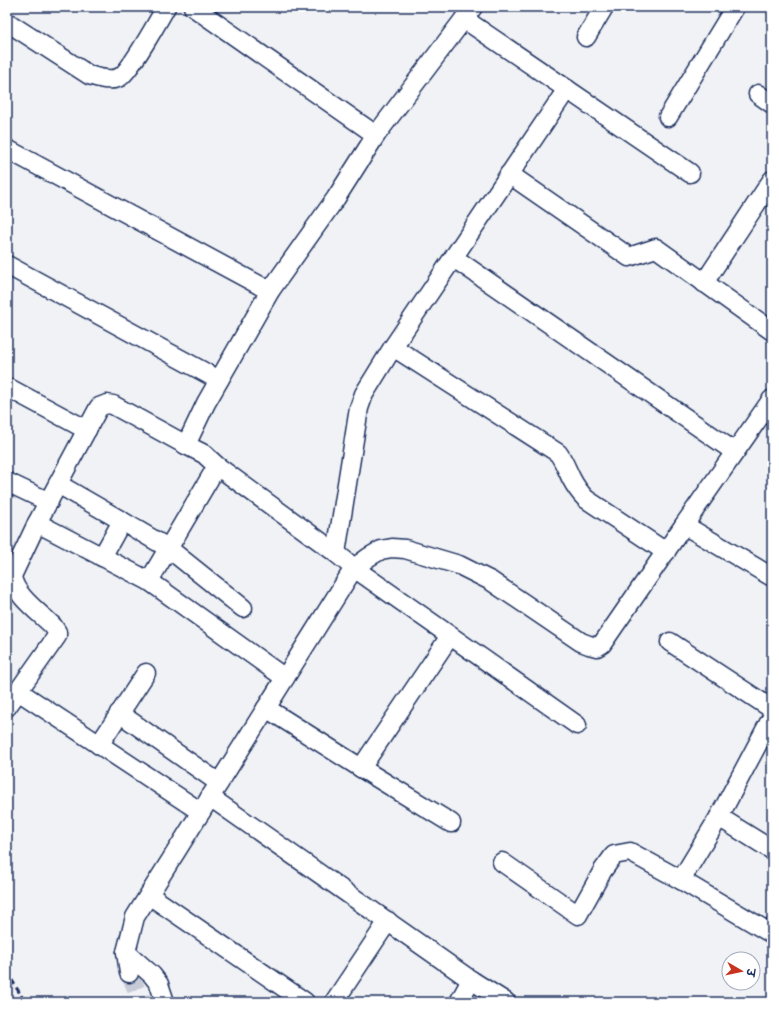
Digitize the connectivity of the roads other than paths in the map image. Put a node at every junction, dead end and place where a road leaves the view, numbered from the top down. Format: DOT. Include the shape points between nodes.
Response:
graph roads {
  1 [pos="166,7"];
  2 [pos="193,7"];
  3 [pos="604,7"];
  4 [pos="735,7"];
  5 [pos="469,13"];
  6 [pos="7,22"];
  7 [pos="586,37"];
  8 [pos="567,89"];
  9 [pos="668,117"];
  10 [pos="376,135"];
  11 [pos="7,149"];
  12 [pos="690,173"];
  13 [pos="509,174"];
  14 [pos="772,180"];
  15 [pos="454,258"];
  16 [pos="7,265"];
  17 [pos="704,283"];
  18 [pos="270,291"];
  19 [pos="772,331"];
  20 [pos="393,346"];
  21 [pos="219,380"];
  22 [pos="7,387"];
  23 [pos="772,399"];
  24 [pos="86,430"];
  25 [pos="186,445"];
  26 [pos="735,452"];
  27 [pos="217,466"];
  28 [pos="7,482"];
  29 [pos="58,484"];
  30 [pos="49,502"];
  31 [pos="122,521"];
  32 [pos="37,523"];
  33 [pos="684,525"];
  34 [pos="168,548"];
  35 [pos="666,552"];
  36 [pos="336,553"];
  37 [pos="102,557"];
  38 [pos="354,568"];
  39 [pos="772,578"];
  40 [pos="149,582"];
  41 [pos="243,608"];
  42 [pos="450,636"];
  43 [pos="670,642"];
  44 [pos="146,673"];
  45 [pos="285,678"];
  46 [pos="18,691"];
  47 [pos="7,707"];
  48 [pos="266,708"];
  49 [pos="772,709"];
  50 [pos="120,713"];
  51 [pos="772,717"];
  52 [pos="577,725"];
  53 [pos="99,744"];
  54 [pos="361,768"];
  55 [pos="215,790"];
  56 [pos="201,812"];
  57 [pos="719,817"];
  58 [pos="450,823"];
  59 [pos="772,850"];
  60 [pos="502,862"];
  61 [pos="681,880"];
  62 [pos="149,895"];
  63 [pos="388,921"];
  64 [pos="772,934"];
  65 [pos="126,952"];
  66 [pos="129,973"];
  67 [pos="471,980"];
  68 [pos="165,1002"];
  69 [pos="305,1002"];
  70 [pos="334,1002"];
  71 [pos="459,1002"];
  72 [pos="506,1002"];
  1 -- 6 [label="street" via="130,67 119,77 105,79 89,75"];
  2 -- 10 [label="street"];
  3 -- 7 [label="street"];
  4 -- 9 [label="street"];
  5 -- 8 [label="street"];
  5 -- 10 [label="street"];
  8 -- 12 [label="street"];
  8 -- 13 [label="street"];
  10 -- 18 [label="street" via="336,198"];
  11 -- 18 [label="street"];
  13 -- 15 [label="street"];
  13 -- 17 [label="street" via="629,258 656,248"];
  14 -- 17 [label="street"];
  15 -- 20 [label="street"];
  15 -- 26 [label="street"];
  16 -- 21 [label="street"];
  17 -- 19 [label="street"];
  18 -- 21 [label="street"];
  20 -- 35 [label="street" via="558,453 570,477 586,499"];
  20 -- 36 [label="street" via="364,394 359,408"];
  21 -- 25 [label="street"];
  22 -- 24 [label="street"];
  23 -- 26 [label="street"];
  24 -- 25 [label="street" via="99,407 107,404"];
  24 -- 29 [label="street"];
  25 -- 27 [label="street" via="204,454"];
  26 -- 33 [label="street"];
  27 -- 34 [label="street"];
  27 -- 36 [label="street"];
  28 -- 30 [label="street"];
  29 -- 30 [label="street"];
  29 -- 31 [label="street"];
  30 -- 32 [label="street"];
  31 -- 34 [label="street"];
  31 -- 37 [label="street"];
  32 -- 37 [label="street"];
  32 -- 46 [label="street" via="12,576 13,583 19,593 57,632"];
  33 -- 35 [label="street"];
  33 -- 39 [label="street"];
  34 -- 40 [label="street"];
  34 -- 41 [label="street"];
  35 -- 38 [label="street" via="602,644 597,647 581,642 490,581 459,566 404,549 392,548 381,550"];
  36 -- 38 [label="street"];
  37 -- 40 [label="street"];
  38 -- 42 [label="street"];
  38 -- 45 [label="street"];
  40 -- 45 [label="street"];
  42 -- 52 [label="street"];
  42 -- 54 [label="street"];
  43 -- 49 [label="street"];
  44 -- 50 [label="street"];
  45 -- 48 [label="street"];
  46 -- 47 [label="street"];
  46 -- 53 [label="street"];
  48 -- 54 [label="street"];
  48 -- 55 [label="street"];
  50 -- 53 [label="street"];
  50 -- 55 [label="street"];
  51 -- 57 [label="street"];
  53 -- 56 [label="street"];
  54 -- 58 [label="street"];
  55 -- 56 [label="street"];
  55 -- 63 [label="street"];
  56 -- 62 [label="street"];
  57 -- 59 [label="street"];
  57 -- 61 [label="street"];
  60 -- 61 [label="street" via="578,915 614,855 630,852"];
  61 -- 64 [label="street"];
  62 -- 65 [label="street" via="135,917"];
  62 -- 69 [label="street"];
  63 -- 67 [label="street"];
  63 -- 70 [label="street"];
  65 -- 66 [label="street"];
  65 -- 68 [label="street" via="152,975 159,984"];
  67 -- 71 [label="street"];
  67 -- 72 [label="street"];
}
